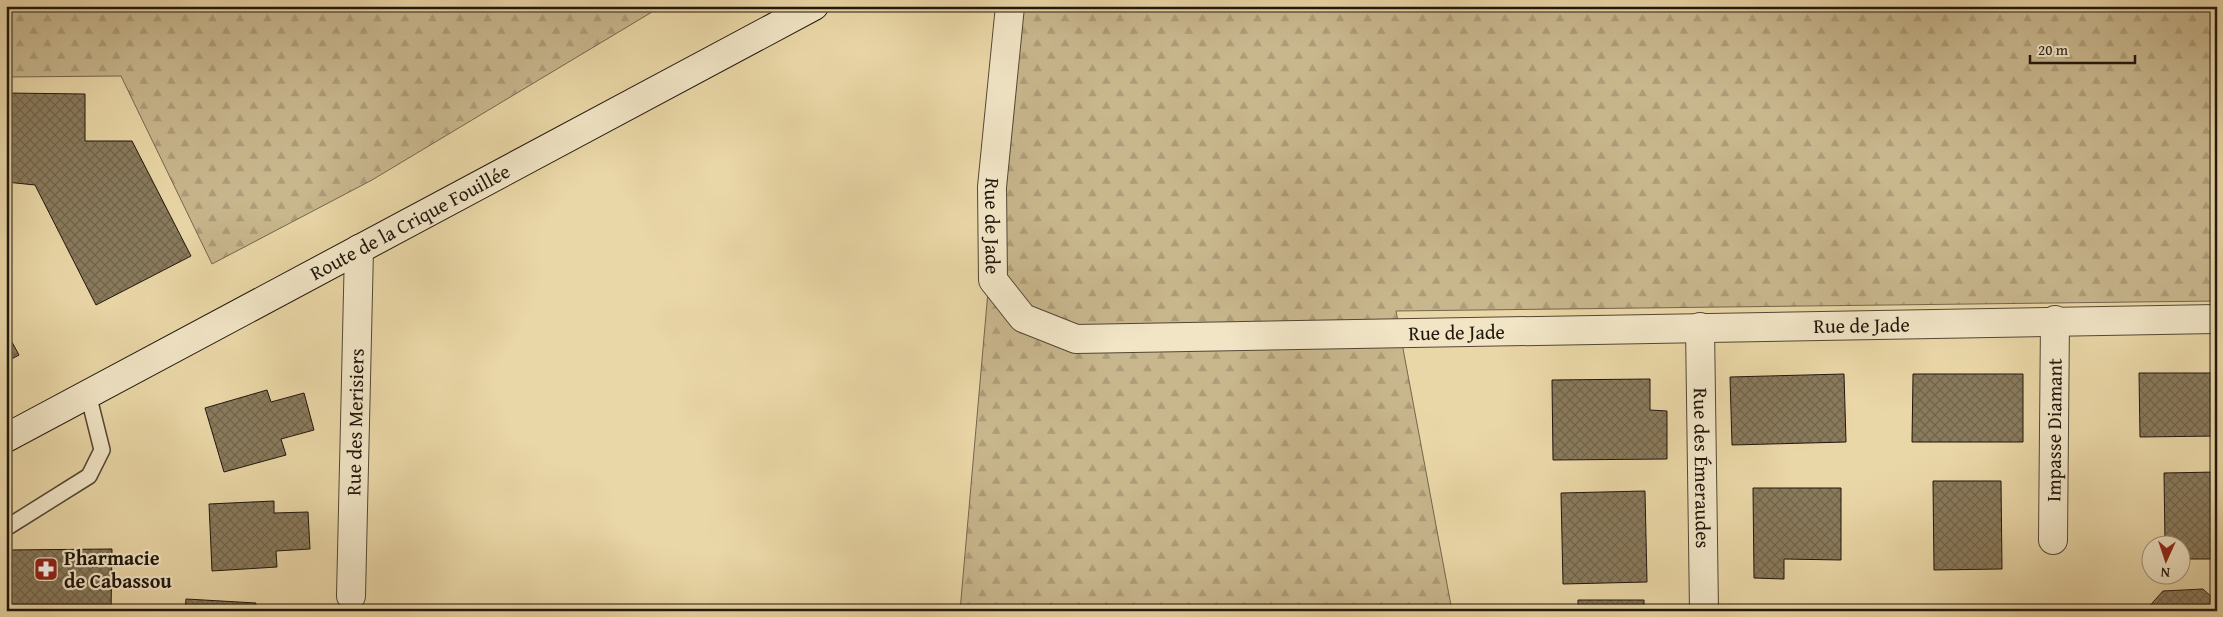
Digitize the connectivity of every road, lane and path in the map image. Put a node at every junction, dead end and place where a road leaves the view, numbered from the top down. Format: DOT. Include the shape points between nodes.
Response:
graph roads {
  1 [pos="814,6"];
  2 [pos="1010,6"];
  3 [pos="359,249"];
  4 [pos="2217,319"];
  5 [pos="2056,320"];
  6 [pos="1700,327"];
  7 [pos="88,394"];
  8 [pos="6,438"];
  9 [pos="6,528"];
  10 [pos="2053,540"];
  11 [pos="351,596"];
  12 [pos="1704,611"];
  1 -- 3 [label="street, Route de la Crique Fouillée"];
  2 -- 6 [label="street, Rue de Jade" via="992,188 993,280 1023,318 1076,338"];
  3 -- 7 [label="street, Route de la Crique Fouillée"];
  3 -- 11 [label="street, Rue des Merisiers"];
  4 -- 5 [label="street, Rue de Jade"];
  5 -- 6 [label="street, Rue de Jade"];
  5 -- 10 [label="street, Impasse Diamant"];
  6 -- 12 [label="street, Rue des Émeraudes"];
  7 -- 8 [label="street, Route de la Crique Fouillée"];
  7 -- 9 [label="lane" via="102,450 89,476"];
}
